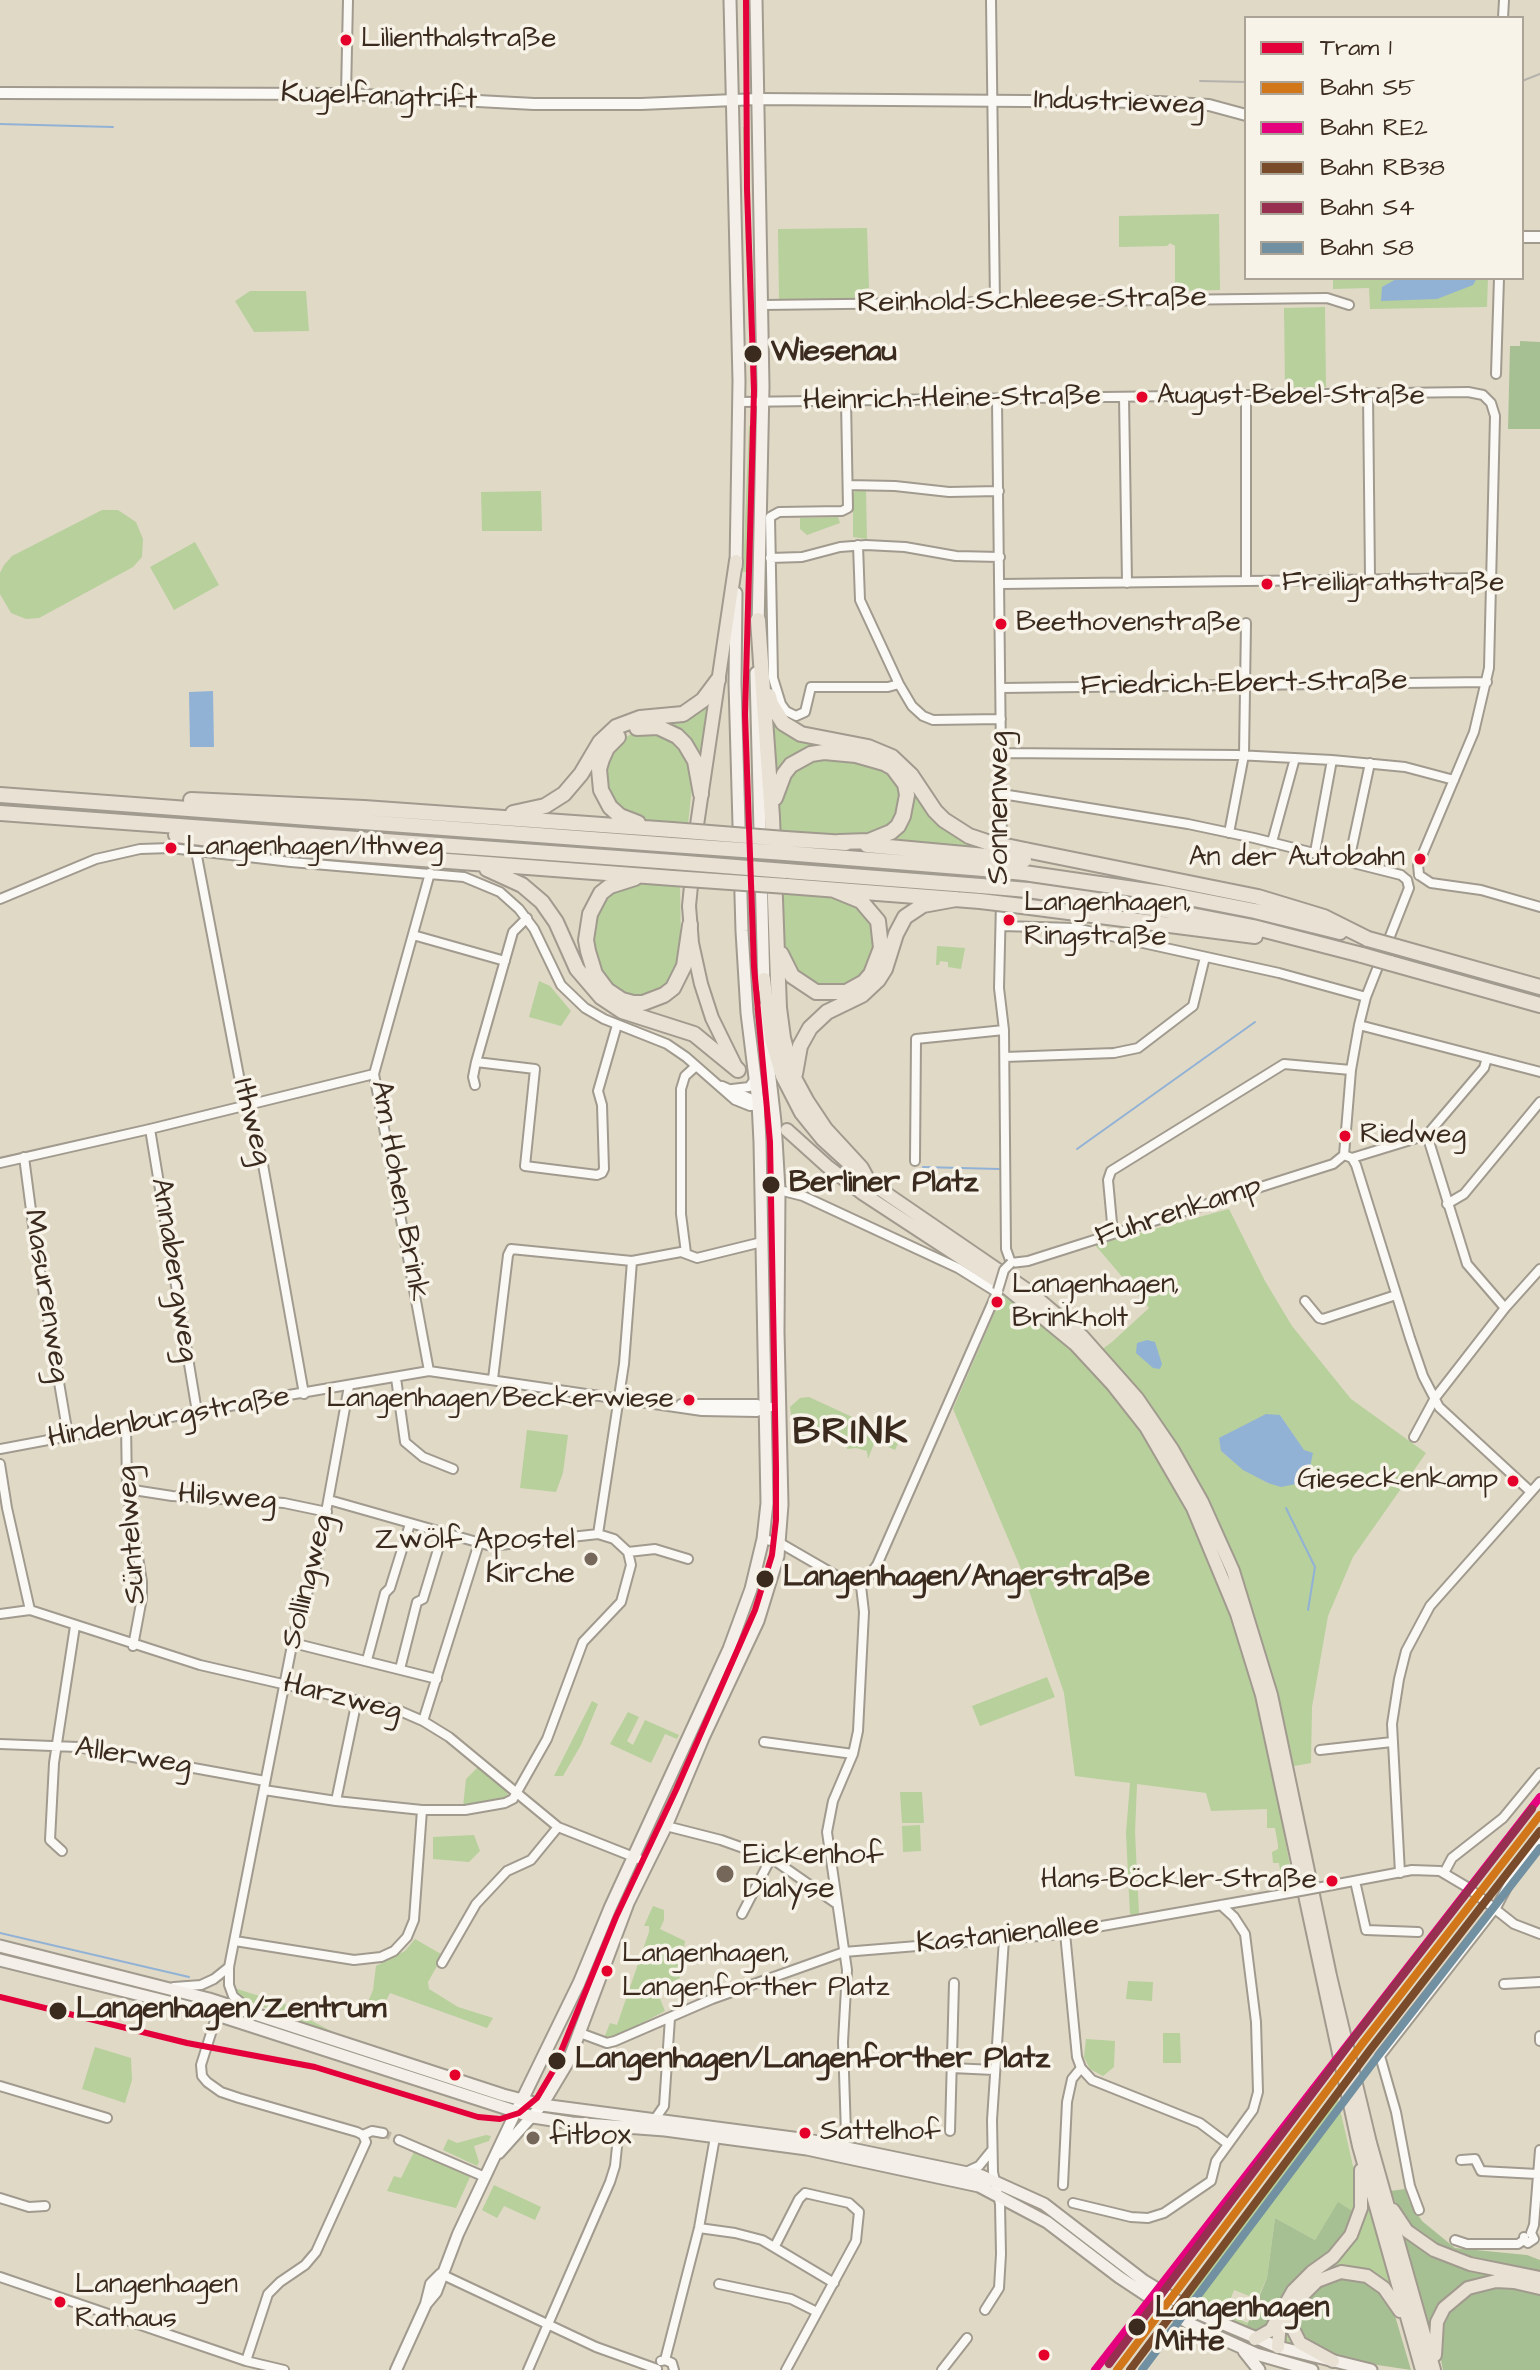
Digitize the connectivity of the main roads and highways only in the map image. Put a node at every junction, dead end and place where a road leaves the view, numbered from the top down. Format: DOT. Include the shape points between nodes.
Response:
graph roads {
  1 [pos="730,0"];
  2 [pos="756,0"];
  3 [pos="736,561"];
  4 [pos="758,620"];
  5 [pos="762,660"];
  6 [pos="718,680"];
  7 [pos="701,794"];
  8 [pos="0,795"];
  9 [pos="87,802"];
  10 [pos="0,813"];
  11 [pos="446,814"];
  12 [pos="772,817"];
  13 [pos="86,819"];
  14 [pos="672,838"];
  15 [pos="839,842"];
  16 [pos="785,846"];
  17 [pos="985,856"];
  18 [pos="459,861"];
  19 [pos="1024,861"];
  20 [pos="673,870"];
  21 [pos="655,876"];
  22 [pos="786,878"];
  23 [pos="834,890"];
  24 [pos="956,899"];
  25 [pos="690,925"];
  26 [pos="777,939"];
  27 [pos="1368,939"];
  28 [pos="1319,943"];
  29 [pos="764,979"];
  30 [pos="1540,987"];
  31 [pos="1540,1005"];
  32 [pos="738,1070"];
  33 [pos="794,1078"];
  34 [pos="787,1130"];
  35 [pos="868,1181"];
  36 [pos="0,1946"];
  37 [pos="0,1960"];
  38 [pos="522,2100"];
  39 [pos="542,2105"];
  40 [pos="1359,2146"];
  41 [pos="1384,2193"];
  42 [pos="1540,2278"];
  43 [pos="1540,2288"];
  44 [pos="1281,2314"];
  45 [pos="1411,2330"];
  46 [pos="1255,2339"];
  47 [pos="1240,2348"];
  48 [pos="1273,2361"];
  49 [pos="1333,2361"];
  50 [pos="1304,2369"];
  51 [pos="1259,2370"];
  52 [pos="1371,2370"];
  53 [pos="1422,2370"];
  54 [pos="1435,2370"];
  1 -- 3 [label="main road" via="739,402"];
  2 -- 4 [label="main road" via="762,305"];
  3 -- 6 [label="highway"];
  3 -- 38 [label="main road" via="741,888 758,1104 762,1242 767,1503 763,1539 733,1641"];
  4 -- 5 [label="highway"];
  4 -- 29 [label="main road" via="755,705"];
  5 -- 12 [label="highway"];
  5 -- 17 [label="highway" via="771,704 783,723 814,739 881,751 902,765 935,811 969,836"];
  6 -- 7 [label="highway"];
  6 -- 11 [label="highway" via="683,714 640,718 616,727 573,785 545,806 516,813"];
  7 -- 14 [label="highway" via="691,754 668,731 633,729 607,748 599,769 604,799 620,816"];
  7 -- 25 [label="highway"];
  8 -- 9 [label="highway"];
  9 -- 11 [label="highway" via="130,798"];
  9 -- 14 [label="highway"];
  10 -- 13 [label="highway"];
  11 -- 14 [label="highway"];
  12 -- 15 [label="highway" via="779,783 801,758 824,752 856,755 893,768 905,784 903,816 881,837"];
  12 -- 26 [label="highway"];
  13 -- 18 [label="highway" via="127,829 289,848"];
  13 -- 20 [label="highway"];
  14 -- 16 [label="highway, bridge"];
  15 -- 16 [label="highway"];
  15 -- 17 [label="highway"];
  16 -- 17 [label="highway"];
  17 -- 19 [label="highway, bridge"];
  17 -- 19 [label="highway, bridge"];
  18 -- 21 [label="highway"];
  18 -- 32 [label="highway" via="509,877 533,893 556,922 585,981 610,1004 694,1034"];
  19 -- 27 [label="highway"];
  19 -- 27 [label="highway" via="1131,872 1258,897 1324,917"];
  20 -- 21 [label="highway"];
  20 -- 22 [label="highway, bridge"];
  21 -- 25 [label="highway" via="617,883 595,902 586,940 600,983 633,1003 664,995 684,966"];
  22 -- 23 [label="highway"];
  22 -- 28 [label="highway, bridge" via="1028,890 1165,910"];
  23 -- 24 [label="highway"];
  23 -- 26 [label="highway" via="861,901 881,930 880,958 864,982 835,994 807,988 787,970"];
  24 -- 28 [label="highway, bridge"];
  24 -- 33 [label="highway" via="923,905 905,917 878,980 810,1028"];
  25 -- 32 [label="highway" via="703,993"];
  26 -- 33 [label="highway" via="780,1024"];
  27 -- 30 [label="highway, bridge"];
  28 -- 31 [label="highway, bridge"];
  29 -- 35 [label="highway" via="771,1039 790,1093 822,1139"];
  29 -- 39 [label="main road" via="779,1190 780,1543 774,1574 762,1612 620,1922 580,2033"];
  33 -- 35 [label="highway" via="825,1129"];
  34 -- 40 [label="highway" via="850,1184 1052,1323 1130,1405 1174,1472 1227,1588 1262,1695"];
  35 -- 41 [label="highway" via="1030,1292 1082,1336 1137,1398 1202,1502 1233,1571 1271,1695 1330,1976"];
  36 -- 38 [label="main road" via="221,2002"];
  37 -- 47 [label="main road" via="217,2015 533,2117 843,2156 979,2186 1028,2210 1166,2310"];
  38 -- 39 [label="main road"];
  39 -- 46 [label="main road" via="844,2146 996,2181 1044,2204 1174,2300"];
  40 -- 44 [label="highway" via="1362,2192 1357,2222 1343,2246 1293,2291"];
  40 -- 45 [label="highway"];
  41 -- 42 [label="highway" via="1407,2231 1434,2250 1470,2264"];
  41 -- 54 [label="highway"];
  43 -- 54 [label="highway" via="1496,2281 1455,2297 1437,2322"];
  44 -- 46 [label="highway" via="1271,2330"];
  44 -- 48 [label="highway"];
  45 -- 49 [label="highway" via="1392,2296 1376,2281 1357,2273 1326,2276 1299,2299 1291,2325 1300,2343"];
  45 -- 53 [label="highway"];
  46 -- 48 [label="main road"];
  47 -- 48 [label="main road"];
  47 -- 51 [label="main road"];
  48 -- 49 [label="main road"];
  48 -- 50 [label="main road"];
  49 -- 52 [label="main road"];
}
